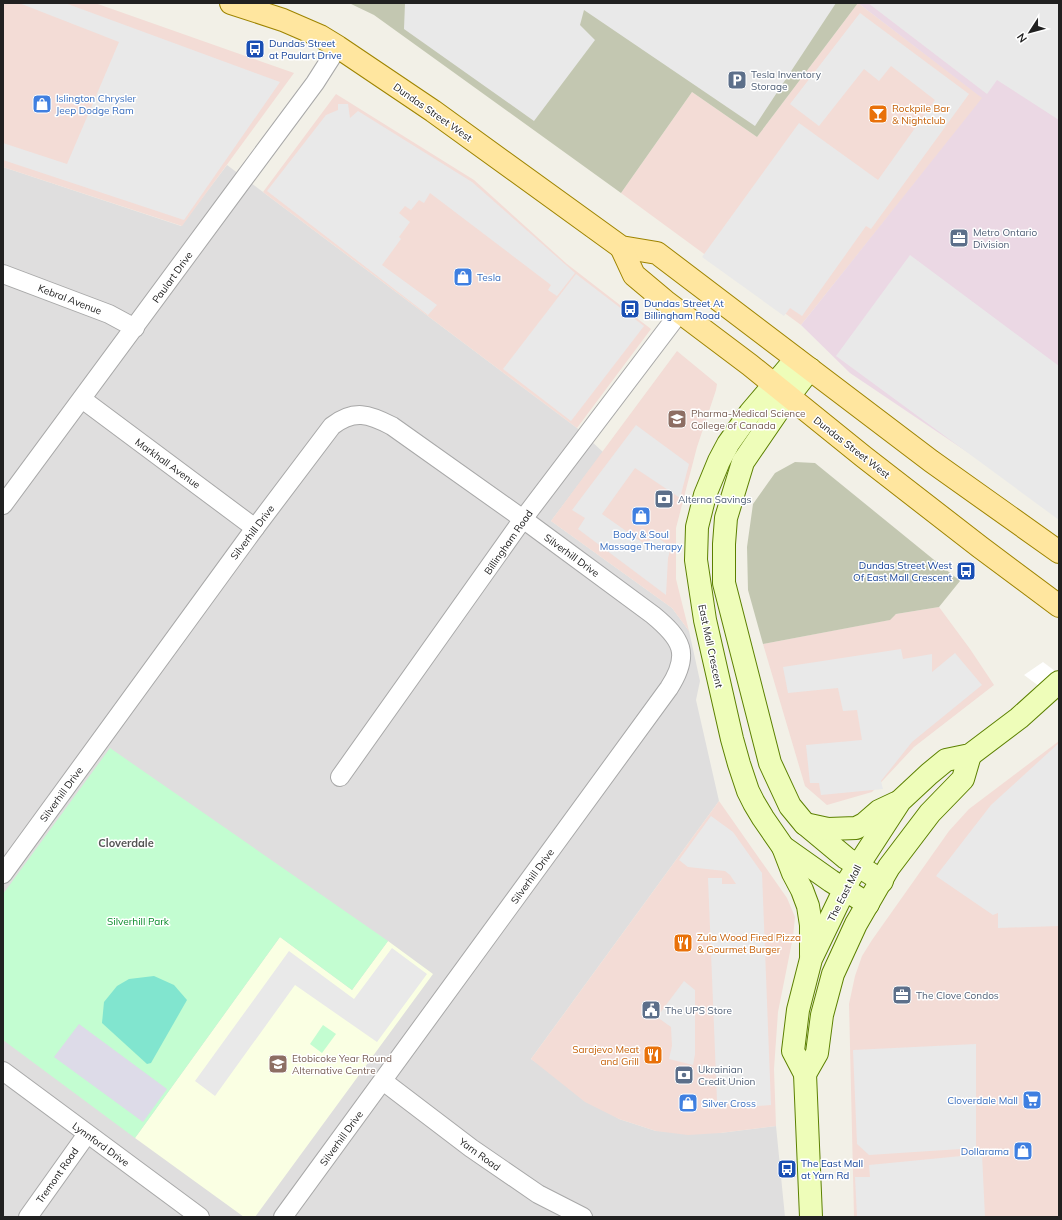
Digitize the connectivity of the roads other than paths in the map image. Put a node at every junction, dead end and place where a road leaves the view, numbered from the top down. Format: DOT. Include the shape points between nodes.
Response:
graph roads {
  1 [pos="231,3"];
  2 [pos="338,47"];
  3 [pos="621,247"];
  4 [pos="3,274"];
  5 [pos="680,312"];
  6 [pos="135,328"];
  7 [pos="803,364"];
  8 [pos="781,390"];
  9 [pos="82,399"];
  10 [pos="3,505"];
  11 [pos="523,519"];
  12 [pos="255,528"];
  13 [pos="1059,552"];
  14 [pos="1059,606"];
  15 [pos="1059,682"];
  16 [pos="970,755"];
  17 [pos="340,777"];
  18 [pos="900,801"];
  19 [pos="804,823"];
  20 [pos="783,847"];
  21 [pos="857,866"];
  22 [pos="3,874"];
  23 [pos="882,881"];
  24 [pos="844,888"];
  25 [pos="868,904"];
  26 [pos="811,959"];
  27 [pos="3,1071"];
  28 [pos="805,1074"];
  29 [pos="383,1081"];
  30 [pos="87,1134"];
  31 [pos="28,1217"];
  32 [pos="200,1217"];
  33 [pos="283,1217"];
  34 [pos="583,1217"];
  35 [pos="811,1217"];
  1 -- 2 [label="main road, Dundas Street West" via="283,20"];
  2 -- 3 [label="main road, Dundas Street West" via="433,111"];
  2 -- 6 [label="street, Paulart Drive" via="315,83"];
  3 -- 5 [label="main road, Dundas Street West" via="634,274"];
  3 -- 7 [label="main road, Dundas Street West" via="657,253"];
  4 -- 6 [label="street, Kebral Avenue" via="109,314"];
  5 -- 8 [label="main road, Dundas Street West"];
  5 -- 11 [label="street, Billingham Road"];
  6 -- 9 [label="street, Paulart Drive"];
  7 -- 8 [label="main road, East Mall Crescent"];
  7 -- 13 [label="main road, Dundas Street West" via="931,461"];
  8 -- 14 [label="main road, Dundas Street West" via="980,548"];
  8 -- 19 [label="main road, East Mall Crescent" via="767,425 743,462 726,518 724,583 770,763 790,806"];
  8 -- 20 [label="main road, East Mall Crescent" via="750,413 719,461 705,495 697,527 696,560 705,620 739,764 754,803"];
  9 -- 10 [label="street, Paulart Drive"];
  9 -- 12 [label="street, Markhall Avenue"];
  11 -- 12 [label="street, Silverhill Drive" via="392,426 376,417 362,415 348,417 332,426"];
  11 -- 17 [label="street, Billingham Road"];
  11 -- 29 [label="street, Silverhill Drive" via="670,629 679,643 680,668 664,695"];
  12 -- 22 [label="street, Silverhill Drive"];
  15 -- 16 [label="main road, The East Mall" via="1019,718"];
  16 -- 18 [label="main road, The East Mall" via="946,760"];
  16 -- 23 [label="main road" via="963,780 930,813 889,867"];
  18 -- 19 [label="main road" via="879,811 856,828 828,829"];
  18 -- 21 [label="main road, The East Mall"];
  19 -- 21 [label="main road, East Mall Crescent"];
  20 -- 24 [label="main road, East Mall Crescent"];
  20 -- 26 [label="main road" via="808,906"];
  21 -- 23 [label="main road, East Mall Crescent"];
  21 -- 24 [label="main road, The East Mall"];
  23 -- 25 [label="main road"];
  24 -- 25 [label="main road, East Mall Crescent"];
  24 -- 26 [label="main road, The East Mall"];
  25 -- 28 [label="main road" via="833,974 822,1015 817,1053"];
  26 -- 28 [label="main road, The East Mall" via="798,1010 793,1051"];
  27 -- 30 [label="street, Lynnford Drive"];
  28 -- 35 [label="main road, The East Mall"];
  29 -- 33 [label="street, Silverhill Drive"];
  29 -- 34 [label="street, Yarn Road" via="471,1148 538,1194"];
  30 -- 31 [label="street, Tremont Road"];
  30 -- 32 [label="street, Lynnford Drive"];
}
